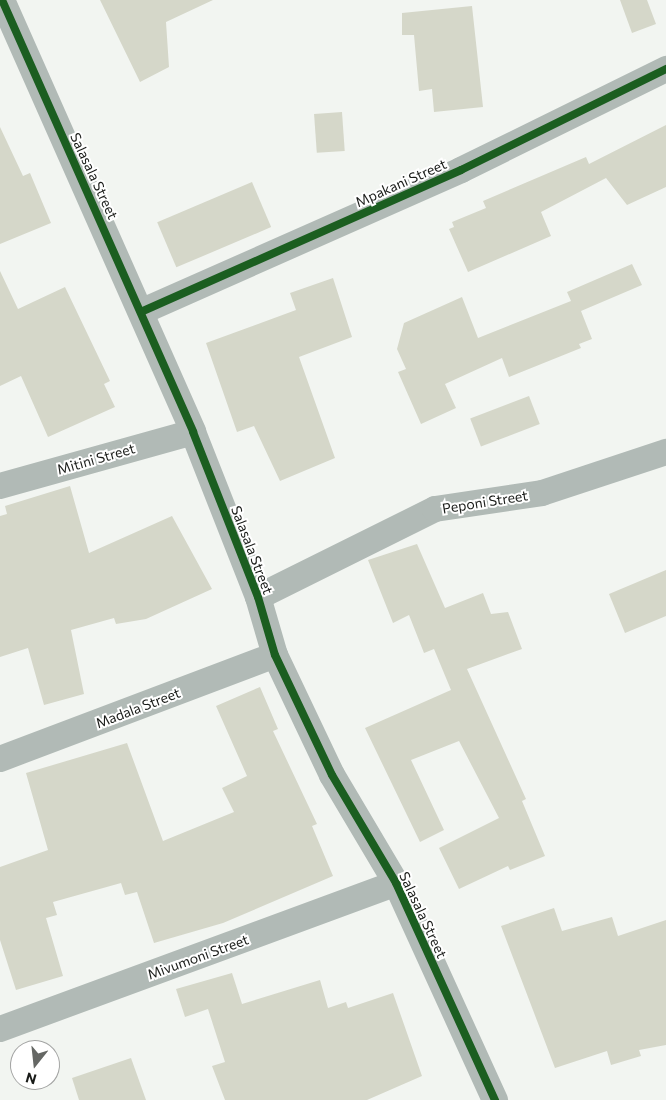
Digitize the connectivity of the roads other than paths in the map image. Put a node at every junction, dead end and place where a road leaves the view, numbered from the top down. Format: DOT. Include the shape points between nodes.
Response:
graph roads {
  1 [pos="2,0"];
  2 [pos="666,69"];
  3 [pos="143,311"];
  4 [pos="193,432"];
  5 [pos="666,452"];
  6 [pos="0,486"];
  7 [pos="258,597"];
  8 [pos="275,655"];
  9 [pos="0,759"];
  10 [pos="396,883"];
  11 [pos="0,1029"];
  12 [pos="495,1100"];
  1 -- 3 [label="street, Salasala Street"];
  2 -- 3 [label="street, Mpakani Street" via="460,170"];
  3 -- 4 [label="street, Salasala Street"];
  4 -- 6 [label="street, Mitini Street"];
  4 -- 7 [label="street, Salasala Street"];
  5 -- 7 [label="street, Peponi Street" via="542,492 435,510"];
  7 -- 8 [label="street, Salasala Street"];
  8 -- 9 [label="street, Madala Street"];
  8 -- 10 [label="street, Salasala Street" via="332,775"];
  10 -- 11 [label="street, Mivumoni Street"];
  10 -- 12 [label="street, Salasala Street"];
}
